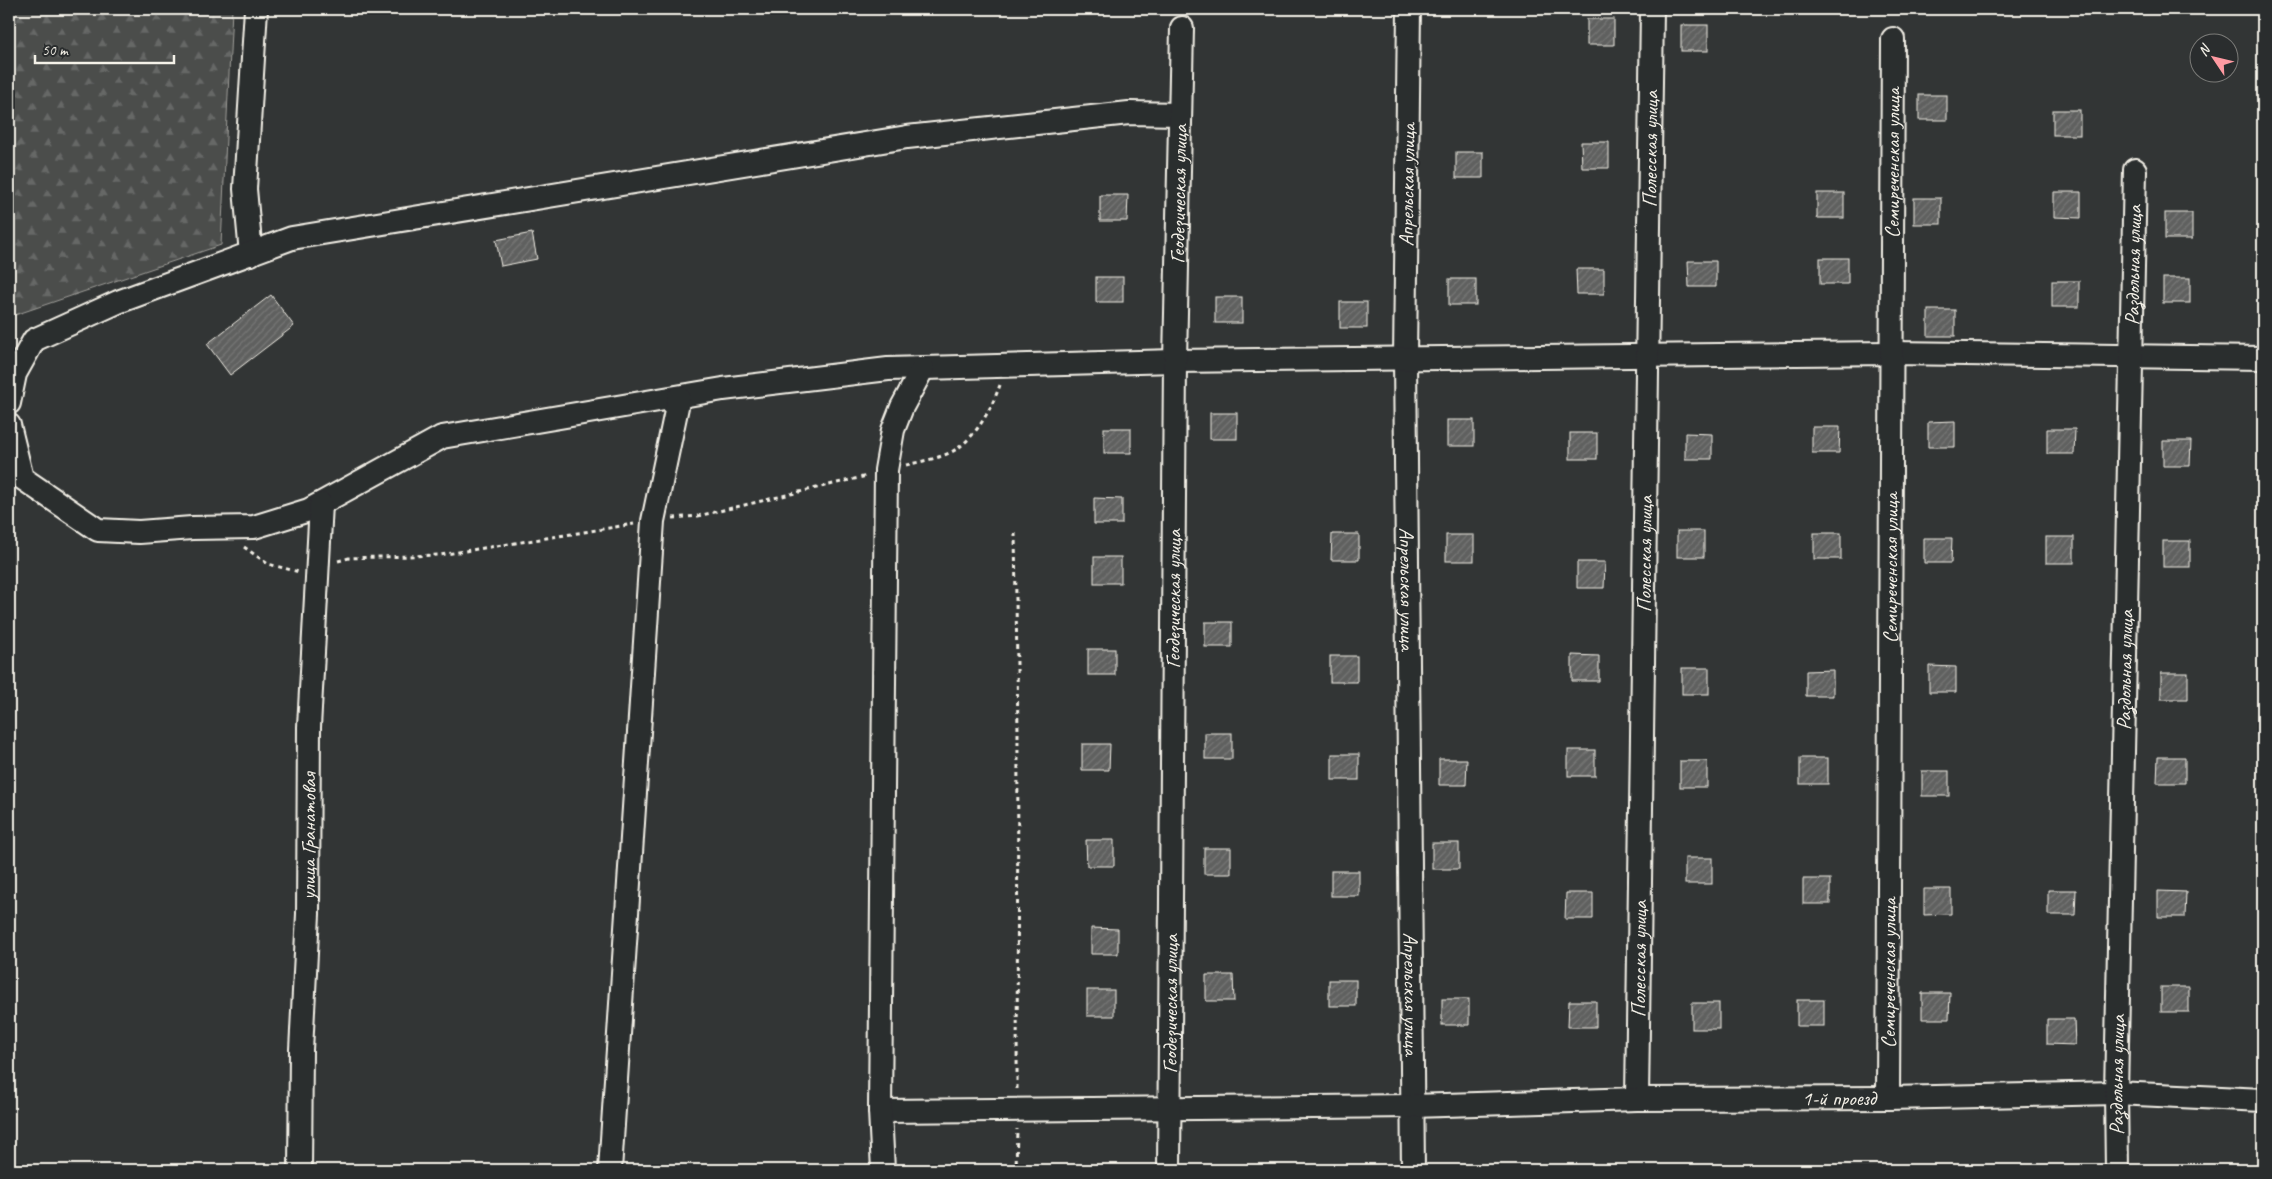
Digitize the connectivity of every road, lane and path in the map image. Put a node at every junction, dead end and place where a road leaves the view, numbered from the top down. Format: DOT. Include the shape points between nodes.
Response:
graph roads {
  1 [pos="256,9"];
  2 [pos="1408,9"];
  3 [pos="1652,9"];
  4 [pos="1182,28"];
  5 [pos="1893,39"];
  6 [pos="1180,114"];
  7 [pos="2135,170"];
  8 [pos="252,254"];
  9 [pos="1890,353"];
  10 [pos="1647,355"];
  11 [pos="2131,356"];
  12 [pos="2263,358"];
  13 [pos="1405,359"];
  14 [pos="1175,362"];
  15 [pos="1008,366"];
  16 [pos="923,368"];
  17 [pos="679,397"];
  18 [pos="9,403"];
  19 [pos="9,425"];
  20 [pos="886,470"];
  21 [pos="321,504"];
  22 [pos="653,521"];
  23 [pos="218,527"];
  24 [pos="1015,533"];
  25 [pos="316,567"];
  26 [pos="2116,1093"];
  27 [pos="1888,1098"];
  28 [pos="1637,1099"];
  29 [pos="2263,1100"];
  30 [pos="1413,1106"];
  31 [pos="1017,1110"];
  32 [pos="1170,1110"];
  33 [pos="880,1111"];
  34 [pos="300,1170"];
  35 [pos="610,1170"];
  36 [pos="883,1170"];
  37 [pos="1016,1170"];
  38 [pos="1169,1170"];
  39 [pos="1413,1170"];
  40 [pos="2117,1170"];
  1 -- 8 [label="street" via="245,189"];
  2 -- 13 [label="street, Апрельская улица"];
  3 -- 10 [label="street, Полесская улица"];
  4 -- 6 [label="street, Геодезическая улица"];
  5 -- 9 [label="street, Семиреченская улица"];
  6 -- 8 [label="street" via="1129,113 907,137 292,238"];
  6 -- 14 [label="street, Геодезическая улица"];
  7 -- 11 [label="street, Раздольная улица"];
  8 -- 18 [label="street" via="118,302 34,340 15,374"];
  9 -- 10 [label="street"];
  9 -- 11 [label="street"];
  9 -- 27 [label="street, Семиреченская улица"];
  10 -- 13 [label="street"];
  10 -- 28 [label="street, Полесская улица"];
  11 -- 12 [label="street"];
  11 -- 26 [label="street, Раздольная улица"];
  13 -- 14 [label="street"];
  13 -- 30 [label="street, Апрельская улица"];
  14 -- 15 [label="street"];
  14 -- 32 [label="street, Геодезическая улица"];
  15 -- 16 [label="street"];
  15 -- 20 [label="path" via="989,411 976,430 957,448"];
  16 -- 17 [label="street" via="825,375"];
  16 -- 20 [label="street" via="893,430"];
  17 -- 21 [label="street" via="442,437"];
  17 -- 22 [label="street"];
  19 -- 23 [label="street" via="22,478 98,530 139,532"];
  20 -- 22 [label="path" via="698,516"];
  20 -- 33 [label="street"];
  21 -- 23 [label="street" via="254,527"];
  21 -- 25 [label="street, улица Гранатовая"];
  22 -- 25 [label="path" via="440,555 349,558"];
  22 -- 35 [label="street"];
  23 -- 25 [label="path" via="268,564 296,573"];
  24 -- 31 [label="path"];
  25 -- 34 [label="street, улица Гранатовая"];
  26 -- 27 [label="street, 1-й проезд"];
  26 -- 29 [label="street, 1-й проезд"];
  26 -- 40 [label="street, Раздольная улица"];
  27 -- 28 [label="street, 1-й проезд"];
  28 -- 30 [label="street, 1-й проезд"];
  30 -- 32 [label="street, 1-й проезд"];
  30 -- 39 [label="street, Апрельская улица"];
  31 -- 32 [label="street, 1-й проезд"];
  31 -- 33 [label="street, 1-й проезд"];
  31 -- 37 [label="path"];
  32 -- 38 [label="street, Геодезическая улица"];
  33 -- 36 [label="street"];
}
